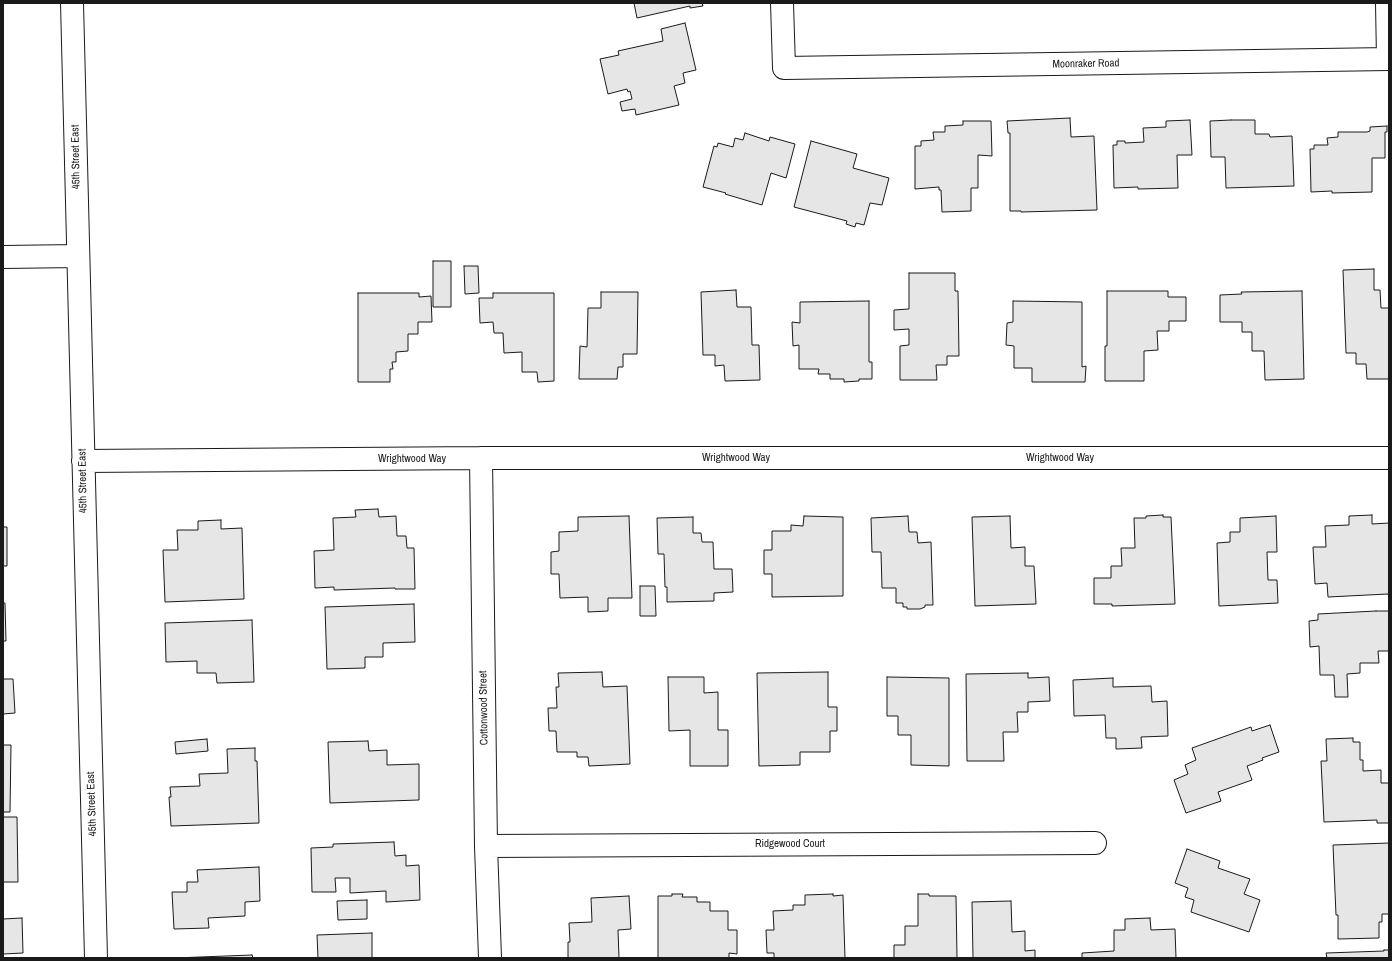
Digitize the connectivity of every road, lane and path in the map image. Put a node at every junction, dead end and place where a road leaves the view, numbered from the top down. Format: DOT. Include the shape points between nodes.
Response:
graph roads {
  1 [pos="72,3"];
  2 [pos="782,3"];
  3 [pos="1387,3"];
  4 [pos="1389,59"];
  5 [pos="78,256"];
  6 [pos="3,257"];
  7 [pos="481,458"];
  8 [pos="1389,458"];
  9 [pos="83,461"];
  10 [pos="1095,843"];
  11 [pos="486,846"];
  12 [pos="96,958"];
  13 [pos="490,958"];
  1 -- 5 [label="street, 45th Street East"];
  2 -- 4 [label="street, Moonraker Road" via="784,68"];
  3 -- 4 [label="street"];
  5 -- 6 [label="street"];
  5 -- 9 [label="street, 45th Street East"];
  7 -- 8 [label="street, Wrightwood Way"];
  7 -- 9 [label="street, Wrightwood Way"];
  7 -- 11 [label="street, Cottonwood Street"];
  9 -- 12 [label="street, 45th Street East"];
  10 -- 11 [label="street, Ridgewood Court"];
  11 -- 13 [label="street, Cottonwood Street"];
}
